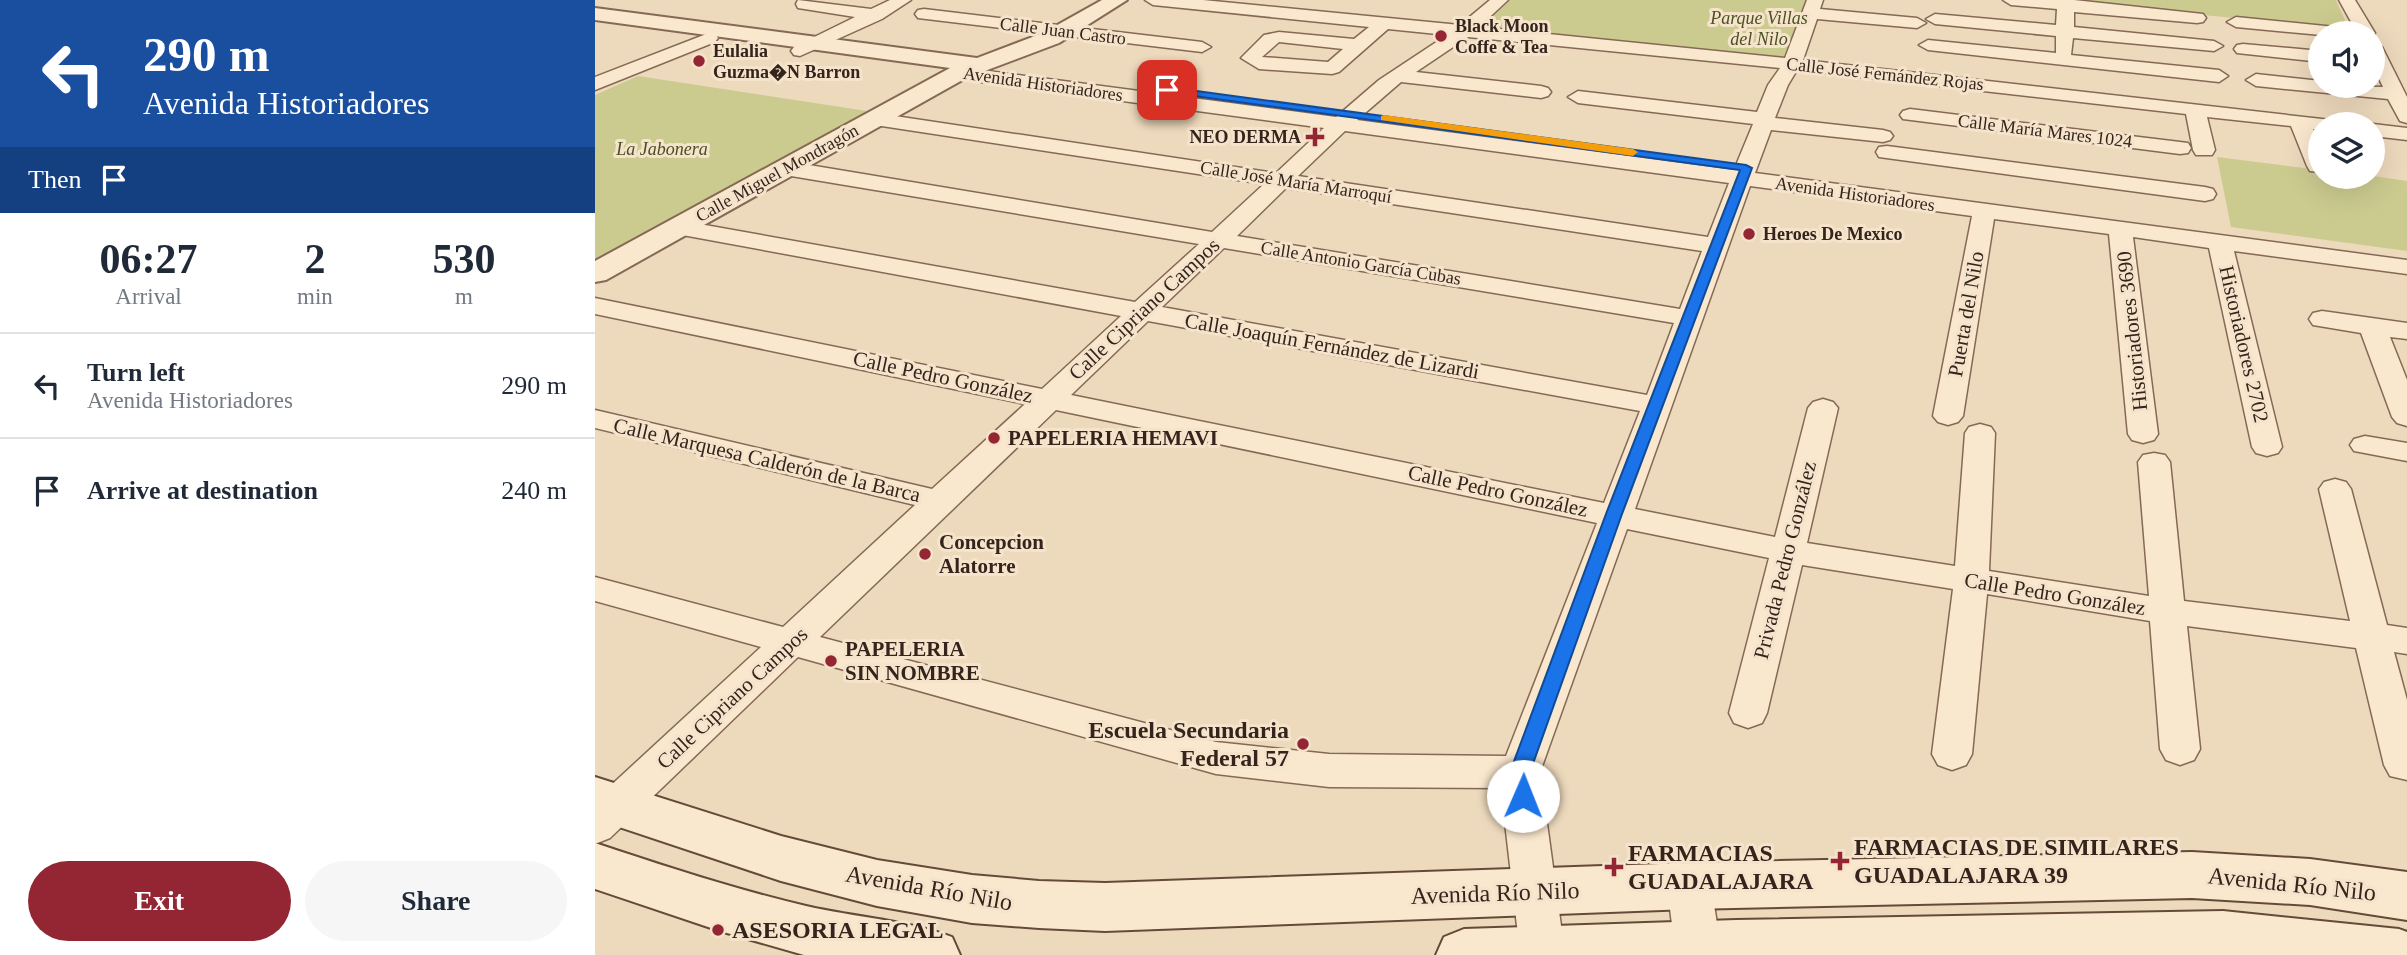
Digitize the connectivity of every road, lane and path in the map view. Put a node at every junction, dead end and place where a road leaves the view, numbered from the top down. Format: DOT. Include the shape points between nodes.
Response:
graph roads {
  1 [pos="903,0"];
  2 [pos="1117,0"];
  3 [pos="1153,0"];
  4 [pos="1500,0"];
  5 [pos="2011,0"];
  6 [pos="2347,0"];
  7 [pos="806,2"];
  8 [pos="2066,4"];
  9 [pos="1813,7"];
  10 [pos="595,14"];
  11 [pos="924,14"];
  12 [pos="876,15"];
  13 [pos="2197,19"];
  14 [pos="2359,21"];
  15 [pos="2236,22"];
  16 [pos="595,23"];
  17 [pos="1384,23"];
  18 [pos="2308,29"];
  19 [pos="1064,31"];
  20 [pos="2065,31"];
  21 [pos="1463,32"];
  22 [pos="709,38"];
  23 [pos="1357,45"];
  24 [pos="1928,45"];
  25 [pos="2214,46"];
  26 [pos="808,47"];
  27 [pos="1202,47"];
  28 [pos="2243,49"];
  29 [pos="2308,56"];
  30 [pos="2064,58"];
  31 [pos="2385,64"];
  32 [pos="1791,68"];
  33 [pos="970,69"];
  34 [pos="2385,75"];
  35 [pos="2407,75"];
  36 [pos="1397,76"];
  37 [pos="2219,76"];
  38 [pos="598,80"];
  39 [pos="2256,80"];
  40 [pos="1541,92"];
  41 [pos="2063,94"];
  42 [pos="2395,94"];
  43 [pos="1578,97"];
  44 [pos="2195,109"];
  45 [pos="1910,115"];
  46 [pos="2407,117"];
  47 [pos="875,119"];
  48 [pos="1347,119"];
  49 [pos="1764,121"];
  50 [pos="2299,121"];
  51 [pos="2308,122"];
  52 [pos="2385,131"];
  53 [pos="2407,134"];
  54 [pos="2308,142"];
  55 [pos="2180,148"];
  56 [pos="2204,150"];
  57 [pos="2061,153"];
  58 [pos="785,168"];
  59 [pos="1744,173"];
  60 [pos="1281,180"];
  61 [pos="2205,194"];
  62 [pos="1984,211"];
  63 [pos="2058,215"];
  64 [pos="677,227"];
  65 [pos="2120,229"];
  66 [pos="1217,239"];
  67 [pos="2220,242"];
  68 [pos="1716,246"];
  69 [pos="2407,256"];
  70 [pos="2407,267"];
  71 [pos="595,272"];
  72 [pos="595,306"];
  73 [pos="1141,312"];
  74 [pos="1689,318"];
  75 [pos="2322,319"];
  76 [pos="2372,326"];
  77 [pos="2407,331"];
  78 [pos="1048,399"];
  79 [pos="1656,405"];
  80 [pos="1823,408"];
  81 [pos="1948,416"];
  82 [pos="2407,417"];
  83 [pos="595,419"];
  84 [pos="1980,433"];
  85 [pos="2365,445"];
  86 [pos="2267,447"];
  87 [pos="2407,452"];
  88 [pos="2335,489"];
  89 [pos="939,501"];
  90 [pos="1614,514"];
  91 [pos="1787,551"];
  92 [pos="1971,582"];
  93 [pos="595,589"];
  94 [pos="2168,611"];
  95 [pos="2390,639"];
  96 [pos="789,644"];
  97 [pos="1748,713"];
  98 [pos="2180,749"];
  99 [pos="1952,754"];
  100 [pos="2404,765"];
  101 [pos="1520,772"];
  102 [pos="602,810"];
  103 [pos="595,866"];
  104 [pos="1689,886"];
  105 [pos="1535,892"];
  106 [pos="2407,897"];
  107 [pos="1718,950"];
  108 [pos="1543,952"];
  109 [pos="932,955"];
  110 [pos="1464,955"];
  111 [pos="2399,955"];
  1 -- 12 [label="street"];
  2 -- 19 [label="street, Calle Miguel Mondragón"];
  3 -- 17 [label="street, Calle José Fernández Rojas"];
  4 -- 21 [label="street, Calle Cipriano Campos"];
  5 -- 8 [label="street"];
  6 -- 14 [label="street"];
  7 -- 12 [label="street"];
  8 -- 13 [label="street"];
  8 -- 20 [label="street"];
  9 -- 20 [label="street"];
  9 -- 32 [label="street"];
  10 -- 26 [label="street, Avenida Historiadores"];
  11 -- 19 [label="street, Calle Juan Castro"];
  12 -- 26 [label="street"];
  15 -- 18 [label="street"];
  16 -- 22 [label="street, Avenida Historiadores"];
  17 -- 21 [label="street, Calle José Fernández Rojas"];
  17 -- 23 [label="street"];
  19 -- 27 [label="street, Calle Juan Castro"];
  19 -- 33 [label="street, Calle Miguel Mondragón"];
  20 -- 25 [label="street"];
  20 -- 30 [label="street"];
  21 -- 32 [label="street, Calle José Fernández Rojas"];
  21 -- 36 [label="street, Calle Cipriano Campos"];
  22 -- 26 [label="street, Avenida Historiadores"];
  22 -- 38 [label="street"];
  23 -- 23 [label="street" via="1329,69 1259,63 1250,58 1270,39 1279,37"];
  24 -- 30 [label="street"];
  26 -- 33 [label="street, Avenida Historiadores"];
  28 -- 29 [label="street"];
  30 -- 37 [label="street"];
  30 -- 41 [label="street"];
  31 -- 35 [label="street"];
  32 -- 41 [label="street, Calle José Fernández Rojas"];
  32 -- 49 [label="street"];
  33 -- 47 [label="street, Calle Miguel Mondragón"];
  33 -- 48 [label="street, Avenida Historiadores"];
  34 -- 42 [label="street"];
  36 -- 40 [label="street"];
  36 -- 48 [label="street, Calle Cipriano Campos"];
  39 -- 42 [label="street"];
  41 -- 44 [label="street, Calle José Fernández Rojas"];
  41 -- 57 [label="street"];
  42 -- 46 [label="street"];
  43 -- 49 [label="street"];
  44 -- 50 [label="street, Calle José Fernández Rojas"];
  44 -- 56 [label="street"];
  45 -- 57 [label="street, Calle María Mares 1024"];
  47 -- 58 [label="street, Calle Miguel Mondragón"];
  47 -- 60 [label="street, Calle José María Marroquí"];
  48 -- 59 [label="street, Avenida Historiadores"];
  48 -- 60 [label="street, Calle Cipriano Campos"];
  49 -- 57 [label="street" via="1885,144"];
  49 -- 59 [label="street"];
  50 -- 51 [label="street, Calle José Fernández Rojas"];
  50 -- 54 [label="street"];
  52 -- 53 [label="street"];
  55 -- 57 [label="street, Calle María Mares 1024"];
  57 -- 61 [label="street"];
  57 -- 63 [label="street"];
  58 -- 64 [label="street, Calle Miguel Mondragón"];
  58 -- 66 [label="street, Calle Antonio García Cubas"];
  59 -- 62 [label="street, Avenida Historiadores"];
  59 -- 63 [label="street, Avenida Historiadores"];
  59 -- 68 [label="street"];
  60 -- 66 [label="street, Calle Cipriano Campos"];
  60 -- 68 [label="street, Calle José María Marroquí"];
  62 -- 63 [label="street, Avenida Historiadores"];
  62 -- 81 [label="street, Puerta del Nilo"];
  63 -- 65 [label="street, Avenida Historiadores"];
  63 -- 69 [label="street, Avenida Historiadores"];
  64 -- 71 [label="street, Calle Miguel Mondragón"];
  64 -- 73 [label="street, Calle Joaquín Fernández de Lizardi"];
  65 -- 67 [label="street, Avenida Historiadores"];
  65 -- 94 [label="street, Historiadores 3690"];
  66 -- 73 [label="street, Calle Cipriano Campos"];
  66 -- 74 [label="street, Calle Antonio García Cubas"];
  67 -- 70 [label="street, Avenida Historiadores"];
  67 -- 86 [label="street, Historiadores 2702"];
  68 -- 74 [label="street"];
  72 -- 78 [label="street, Calle Pedro González"];
  73 -- 78 [label="street, Calle Cipriano Campos"];
  73 -- 79 [label="street, Calle Joaquín Fernández de Lizardi"];
  74 -- 79 [label="street"];
  75 -- 76 [label="street"];
  76 -- 77 [label="street"];
  76 -- 82 [label="street"];
  78 -- 89 [label="street, Calle Cipriano Campos"];
  78 -- 90 [label="street, Calle Pedro González"];
  79 -- 90 [label="street"];
  80 -- 91 [label="street, Privada Pedro González"];
  83 -- 89 [label="street, Calle Marquesa Calderón de la Barca"];
  84 -- 92 [label="street"];
  85 -- 87 [label="street"];
  88 -- 95 [label="street"];
  89 -- 96 [label="street, Calle Cipriano Campos"];
  90 -- 91 [label="street, Calle Pedro González"];
  90 -- 101 [label="street"];
  91 -- 92 [label="street, Calle Pedro González"];
  91 -- 97 [label="street, Privada Pedro González"];
  92 -- 94 [label="street, Calle Pedro González"];
  92 -- 99 [label="street"];
  93 -- 96 [label="street"];
  94 -- 95 [label="street, Calle Pedro González"];
  94 -- 98 [label="street"];
  95 -- 100 [label="street"];
  96 -- 101 [label="street" via="1257,766"];
  96 -- 102 [label="street, Calle Cipriano Campos"];
  101 -- 105 [label="street"];
  102 -- 105 [label="street, Avenida Río Nilo" via="803,864 970,899 1105,907"];
  103 -- 109 [label="street" via="771,923"];
  104 -- 105 [label="street, Avenida Río Nilo"];
  104 -- 106 [label="street, Avenida Río Nilo" via="2193,874 2310,882"];
  104 -- 107 [label="street"];
  105 -- 108 [label="street"];
  107 -- 108 [label="street"];
  107 -- 111 [label="street" via="2223,936"];
  108 -- 110 [label="street"];
}
